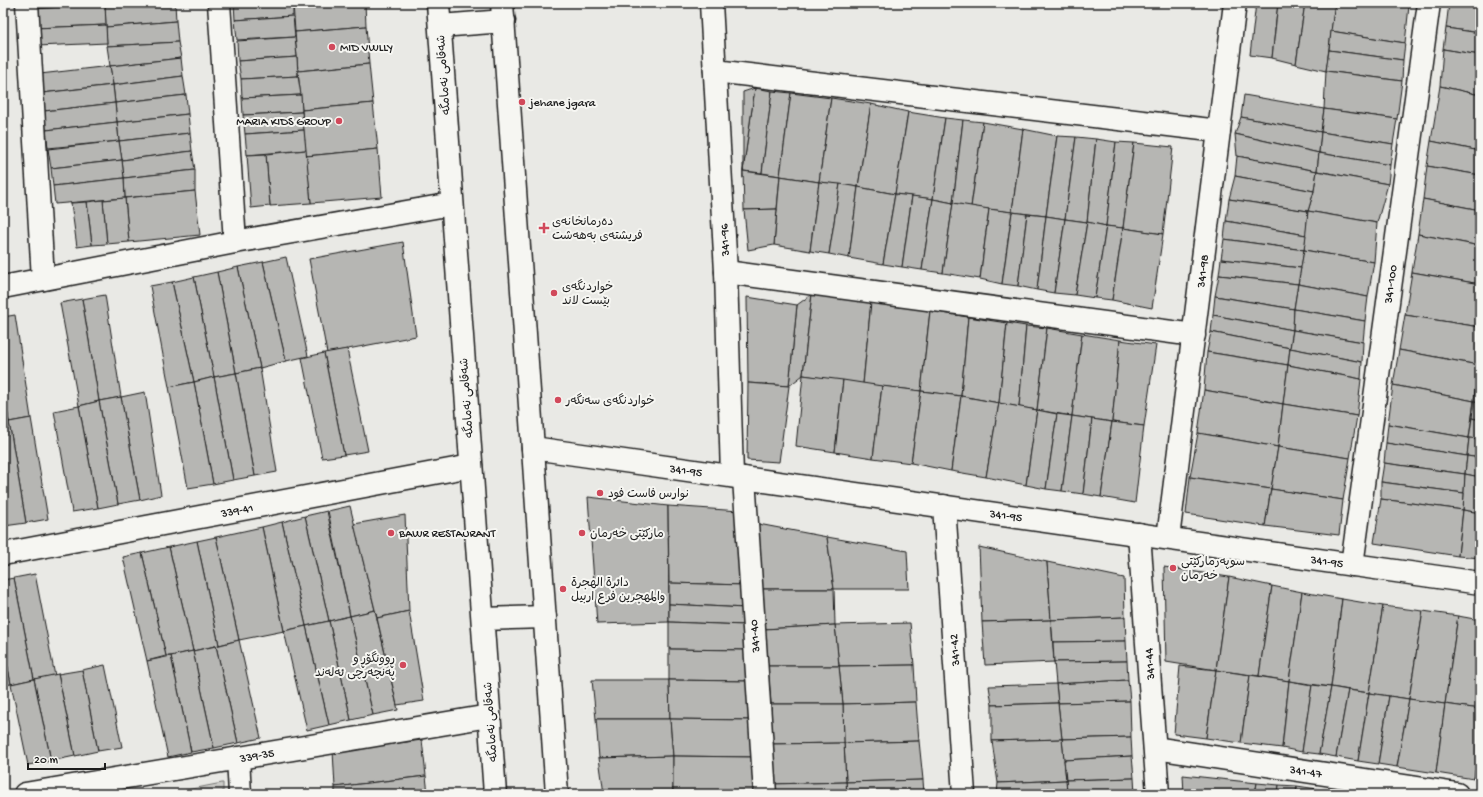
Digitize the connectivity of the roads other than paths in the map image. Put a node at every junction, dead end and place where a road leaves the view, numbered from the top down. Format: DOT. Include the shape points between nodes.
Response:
graph roads {
  1 [pos="27,3"];
  2 [pos="219,3"];
  3 [pos="438,3"];
  4 [pos="711,3"];
  5 [pos="1235,3"];
  6 [pos="1429,3"];
  7 [pos="503,12"];
  8 [pos="440,26"];
  9 [pos="715,71"];
  10 [pos="1219,131"];
  11 [pos="452,204"];
  12 [pos="235,242"];
  13 [pos="726,272"];
  14 [pos="43,279"];
  15 [pos="3,287"];
  16 [pos="1194,335"];
  17 [pos="533,448"];
  18 [pos="471,466"];
  19 [pos="738,477"];
  20 [pos="944,506"];
  21 [pos="1139,534"];
  22 [pos="1168,538"];
  23 [pos="3,554"];
  24 [pos="1352,565"];
  25 [pos="1480,583"];
  26 [pos="545,617"];
  27 [pos="483,619"];
  28 [pos="489,716"];
  29 [pos="1155,748"];
  30 [pos="238,758"];
  31 [pos="25,794"];
  32 [pos="240,794"];
  33 [pos="495,794"];
  34 [pos="557,794"];
  35 [pos="765,794"];
  36 [pos="964,794"];
  37 [pos="1158,794"];
  38 [pos="1458,794"];
  1 -- 14 [label="street"];
  2 -- 12 [label="street"];
  3 -- 8 [label="street, شەقامی نەمامگە"];
  4 -- 9 [label="street, 341-96"];
  5 -- 10 [label="street, 341-98"];
  6 -- 24 [label="street, 341-100"];
  7 -- 8 [label="street"];
  7 -- 17 [label="street"];
  8 -- 11 [label="street, شەقامی نەمامگە"];
  9 -- 10 [label="street"];
  9 -- 13 [label="street, 341-96"];
  10 -- 16 [label="street, 341-98"];
  11 -- 12 [label="street"];
  11 -- 18 [label="street, شەقامی نەمامگە"];
  12 -- 14 [label="street"];
  13 -- 16 [label="street"];
  13 -- 19 [label="street, 341-96"];
  14 -- 15 [label="street"];
  16 -- 22 [label="street, 341-98"];
  17 -- 19 [label="street, 341-95"];
  17 -- 26 [label="street"];
  18 -- 23 [label="street, 339-41"];
  18 -- 27 [label="street, شەقامی نەمامگە"];
  19 -- 20 [label="street, 341-95"];
  19 -- 35 [label="street, 341-40"];
  20 -- 21 [label="street, 341-95"];
  20 -- 36 [label="street, 341-42"];
  21 -- 22 [label="street, 341-95"];
  21 -- 29 [label="street, 341-44"];
  22 -- 24 [label="street, 341-95"];
  24 -- 25 [label="street, 341-95"];
  26 -- 27 [label="street"];
  26 -- 34 [label="street"];
  27 -- 28 [label="street, شەقامی نەمامگە"];
  28 -- 30 [label="street, 339-35"];
  28 -- 33 [label="street, شەقامی نەمامگە"];
  29 -- 37 [label="street, 341-44"];
  29 -- 38 [label="street, 341-47"];
  30 -- 31 [label="street, 339-35"];
  30 -- 32 [label="street"];
}
